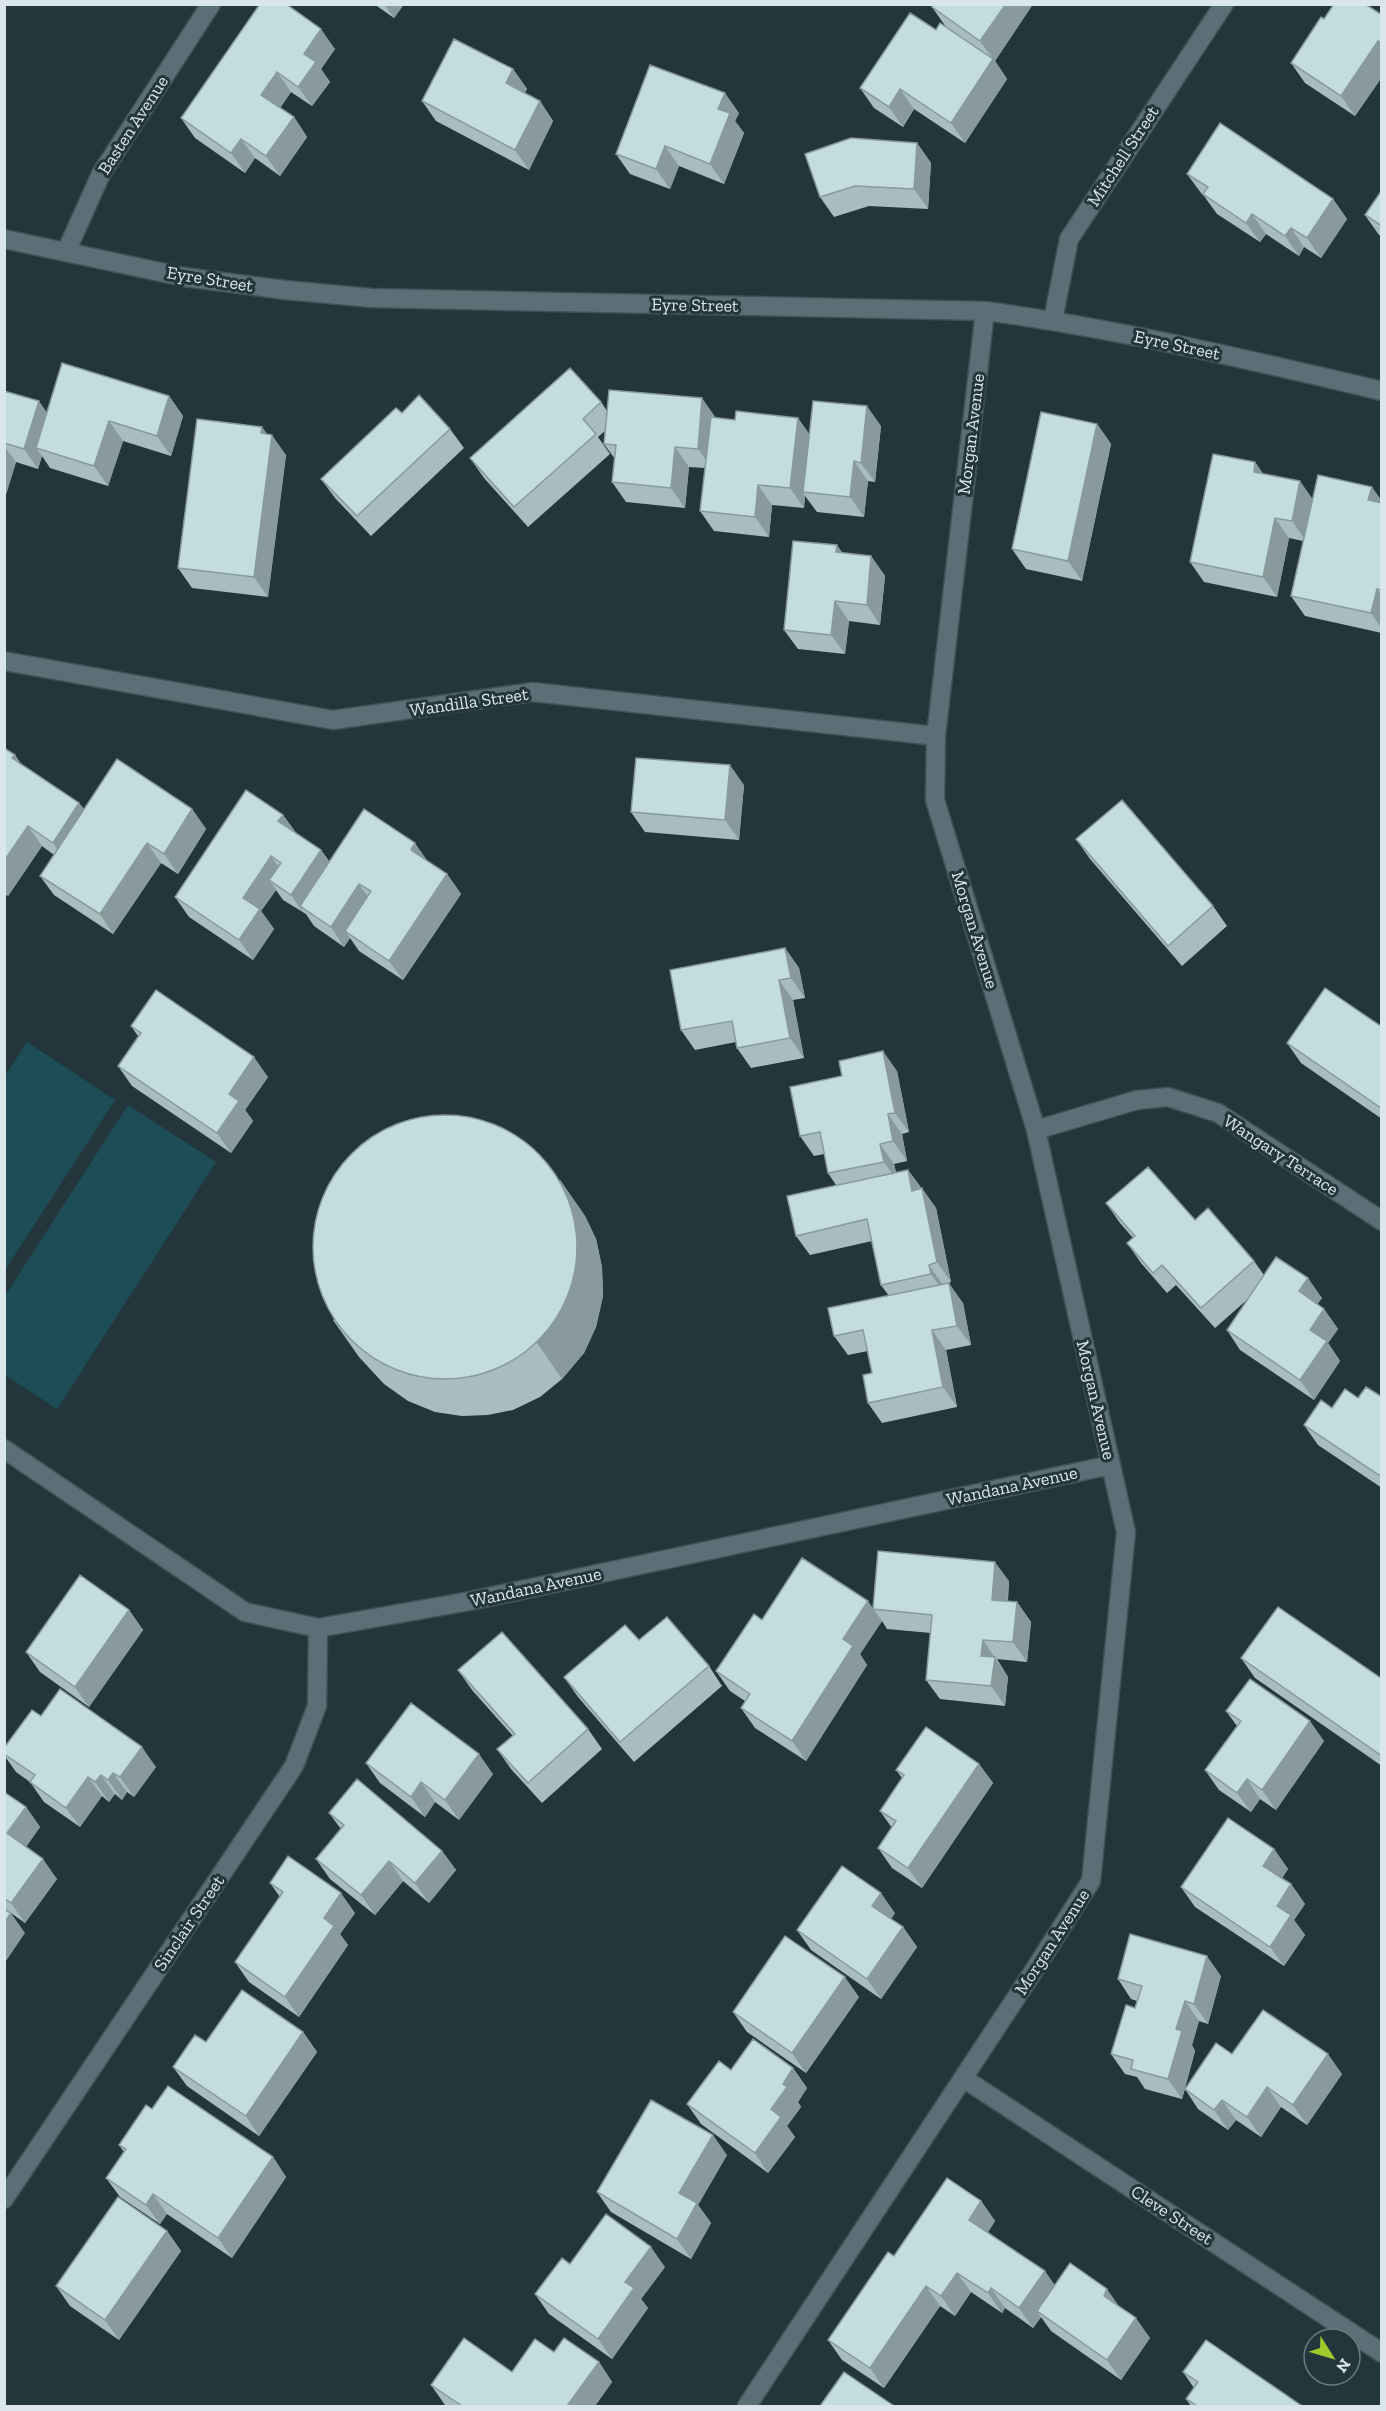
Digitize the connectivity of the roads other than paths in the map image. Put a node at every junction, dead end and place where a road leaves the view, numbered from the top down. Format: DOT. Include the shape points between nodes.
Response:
graph roads {
  1 [pos="211,4"];
  2 [pos="1224,4"];
  3 [pos="4,239"];
  4 [pos="66,252"];
  5 [pos="985,311"];
  6 [pos="1053,320"];
  7 [pos="1382,391"];
  8 [pos="4,661"];
  9 [pos="936,736"];
  10 [pos="1036,1130"];
  11 [pos="1382,1221"];
  12 [pos="4,1449"];
  13 [pos="1111,1465"];
  14 [pos="318,1628"];
  15 [pos="963,2078"];
  16 [pos="4,2199"];
  17 [pos="1382,2353"];
  18 [pos="747,2406"];
  1 -- 4 [label="street, Basten Avenue" via="101,174"];
  2 -- 6 [label="street, Mitchell Street" via="1069,239"];
  3 -- 4 [label="street, Eyre Street"];
  4 -- 5 [label="street, Eyre Street" via="184,277 372,298"];
  5 -- 6 [label="street, Eyre Street"];
  5 -- 9 [label="street, Morgan Avenue"];
  6 -- 7 [label="street, Eyre Street" via="1191,346"];
  8 -- 9 [label="street, Wandilla Street" via="333,720 533,692"];
  9 -- 10 [label="street, Morgan Avenue" via="935,800"];
  10 -- 11 [label="street, Wangary Terrace" via="1137,1100 1168,1097 1218,1113"];
  10 -- 13 [label="street, Morgan Avenue"];
  12 -- 14 [label="street, Wandana Avenue" via="245,1612"];
  13 -- 14 [label="street, Wandana Avenue" via="482,1598"];
  13 -- 15 [label="street, Morgan Avenue" via="1126,1532 1091,1881"];
  14 -- 16 [label="street, Sinclair Street" via="317,1706 294,1766"];
  15 -- 17 [label="street, Cleve Street"];
  15 -- 18 [label="street, Morgan Avenue"];
}
